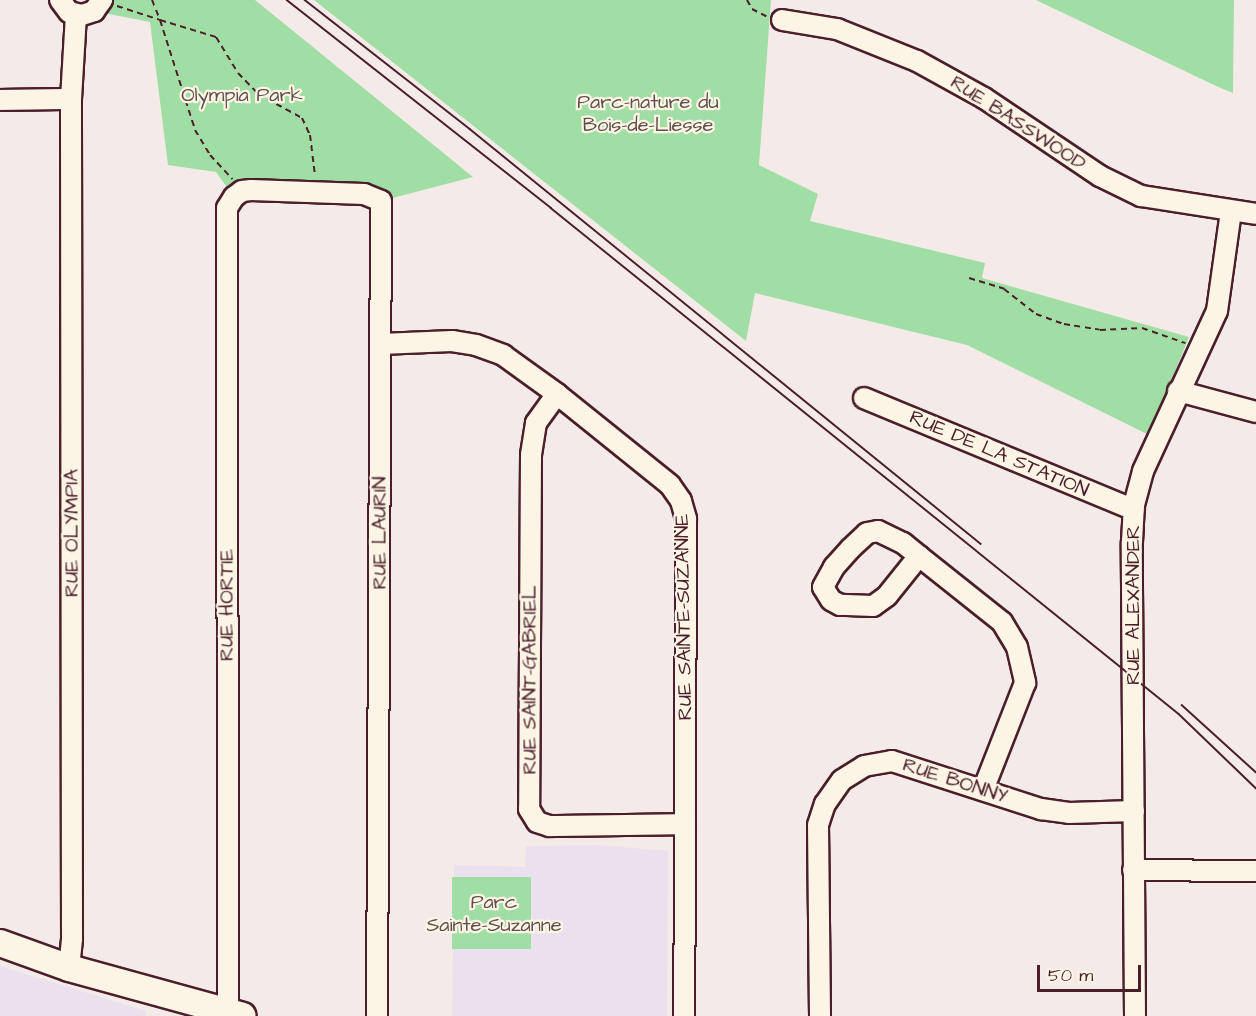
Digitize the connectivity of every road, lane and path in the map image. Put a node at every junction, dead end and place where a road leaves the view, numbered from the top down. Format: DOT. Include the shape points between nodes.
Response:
graph roads {
  1 [pos="60,0"];
  2 [pos="102,0"];
  3 [pos="152,0"];
  4 [pos="747,0"];
  5 [pos="76,14"];
  6 [pos="160,20"];
  7 [pos="782,20"];
  8 [pos="71,99"];
  9 [pos="0,100"];
  10 [pos="317,192"];
  11 [pos="238,194"];
  12 [pos="1231,212"];
  13 [pos="1256,214"];
  14 [pos="969,278"];
  15 [pos="381,344"];
  16 [pos="1199,348"];
  17 [pos="1178,391"];
  18 [pos="558,394"];
  19 [pos="864,398"];
  20 [pos="1256,412"];
  21 [pos="1134,510"];
  22 [pos="920,556"];
  23 [pos="983,790"];
  24 [pos="1134,811"];
  25 [pos="685,824"];
  26 [pos="1133,870"];
  27 [pos="1256,871"];
  28 [pos="0,943"];
  29 [pos="69,968"];
  30 [pos="233,1015"];
  31 [pos="377,1016"];
  32 [pos="684,1016"];
  33 [pos="820,1016"];
  34 [pos="1135,1016"];
  1 -- 5 [label="street"];
  2 -- 5 [label="street" via="94,11"];
  2 -- 6 [label="path"];
  3 -- 6 [label="path"];
  4 -- 7 [label="path" via="759,15"];
  5 -- 8 [label="street, RUE OLYMPIA"];
  6 -- 10 [label="path" via="216,37 238,73 258,94 302,118 310,135"];
  6 -- 11 [label="path" via="195,130"];
  7 -- 12 [label="street, RUE BASSWOOD" via="837,29 917,61 984,98 1100,176 1141,196"];
  8 -- 9 [label="street"];
  8 -- 29 [label="street, RUE OLYMPIA"];
  10 -- 11 [label="street, RUE LAURIN"];
  10 -- 15 [label="street, RUE LAURIN" via="364,194 381,201"];
  11 -- 30 [label="street, RUE HORTIE" via="227,208"];
  12 -- 13 [label="street, RUE BASSWOOD"];
  12 -- 16 [label="street, RUE ALEXANDER" via="1222,290 1217,311"];
  14 -- 16 [label="path" via="1004,289 1036,314 1064,324 1100,330 1142,328"];
  15 -- 18 [label="street, RUE SAINTE-SUZANNE" via="425,340 477,345 503,355"];
  15 -- 31 [label="street, RUE LAURIN"];
  16 -- 17 [label="street, RUE ALEXANDER"];
  17 -- 20 [label="street"];
  17 -- 21 [label="street, RUE ALEXANDER" via="1143,471"];
  18 -- 25 [label="street, RUE SAINTE-SUZANNE" via="670,485 681,501 686,519"];
  18 -- 25 [label="street, RUE SAINT-GABRIEL" via="536,423 531,455 529,809 537,822 549,826"];
  19 -- 21 [label="street, RUE DE LA STATION"];
  21 -- 24 [label="street, RUE ALEXANDER"];
  22 -- 22 [label="street" via="889,535 867,533 823,586 826,594 840,605 873,606 887,596"];
  22 -- 23 [label="street" via="1002,622 1017,647 1025,683"];
  23 -- 24 [label="street, RUE BONNY" via="1041,809 1069,813"];
  23 -- 33 [label="street, RUE BONNY" via="892,761 864,766 842,780 825,804 818,825"];
  24 -- 26 [label="street, RUE ALEXANDER"];
  25 -- 32 [label="street, RUE SAINTE-SUZANNE"];
  26 -- 27 [label="street"];
  26 -- 34 [label="street, RUE ALEXANDER"];
  28 -- 29 [label="main road"];
  29 -- 30 [label="main road"];
}
